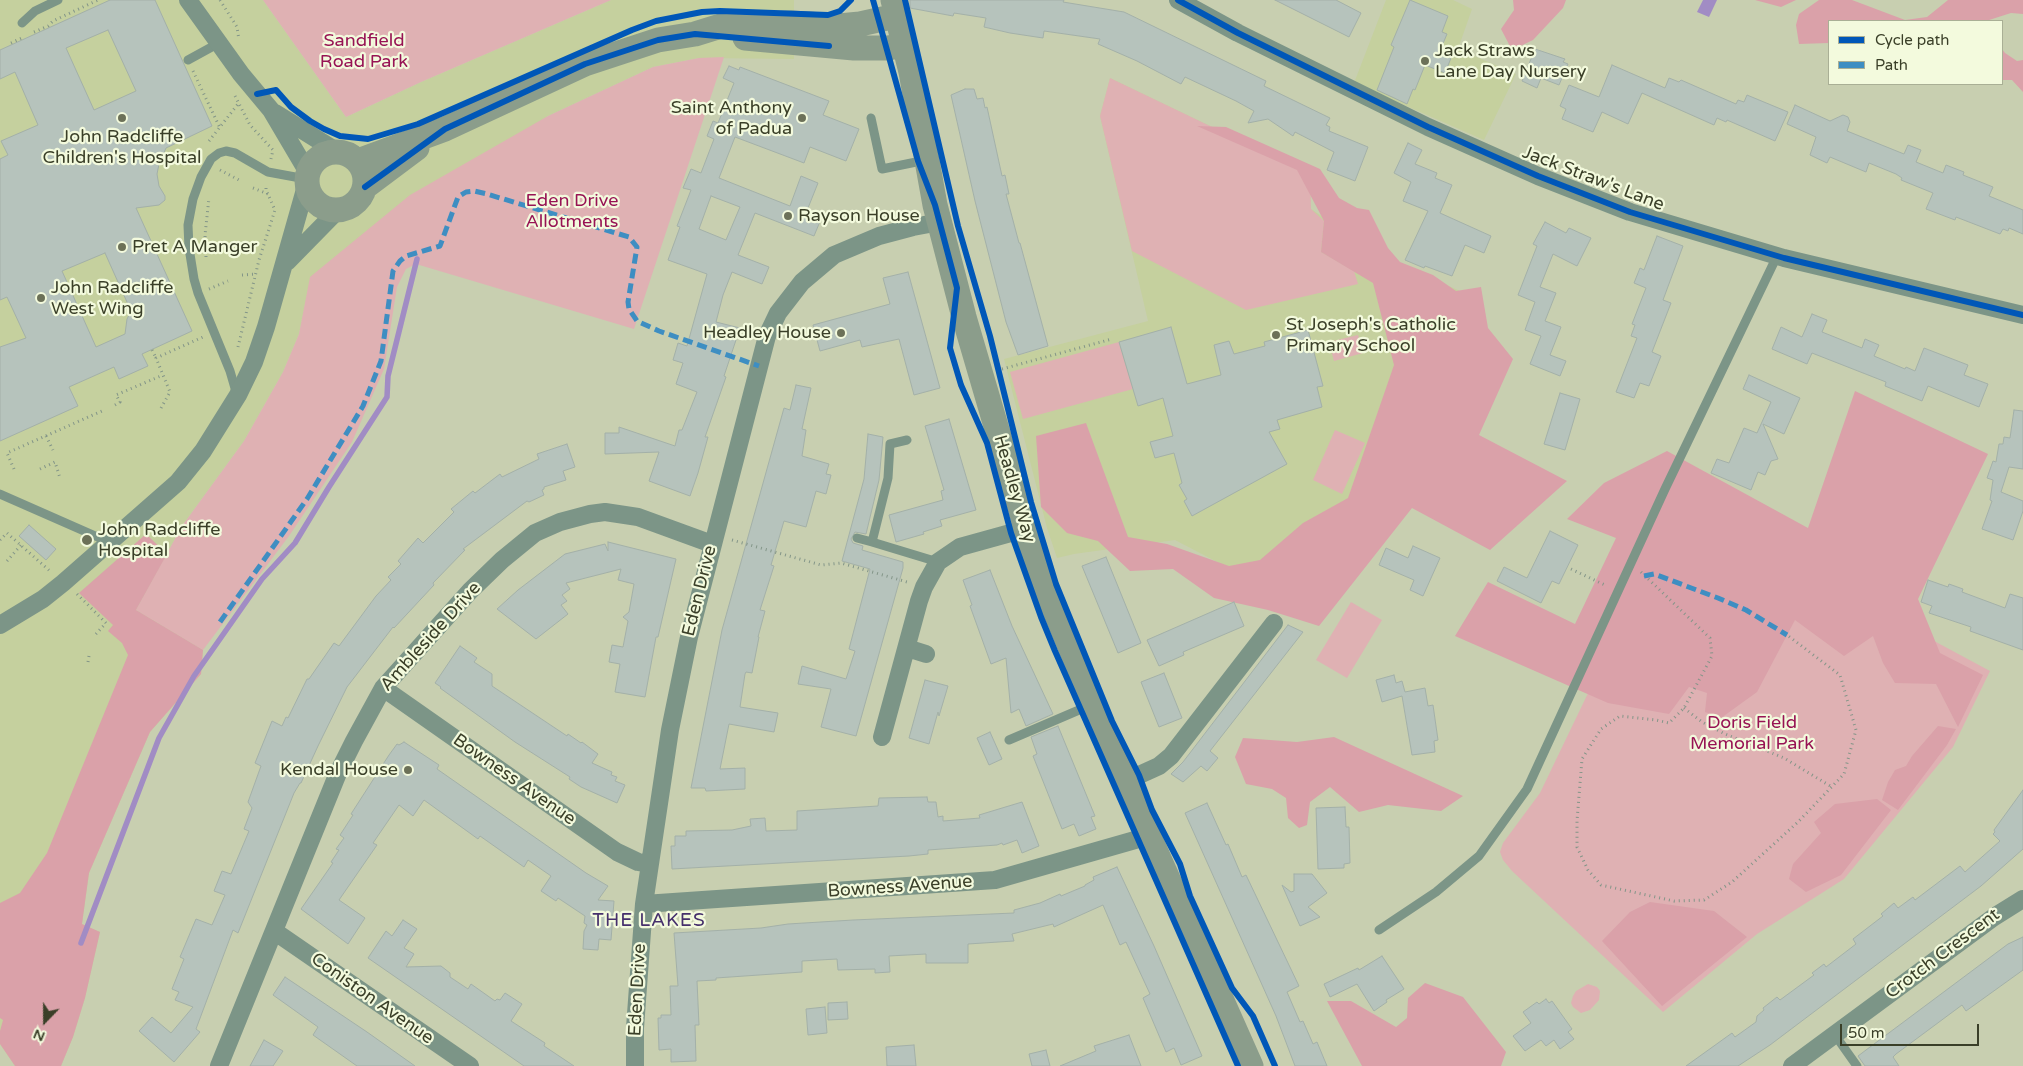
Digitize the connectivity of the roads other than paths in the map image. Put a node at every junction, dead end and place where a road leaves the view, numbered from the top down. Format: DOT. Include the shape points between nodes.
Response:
graph roads {
  1 [pos="58,0"];
  2 [pos="188,0"];
  3 [pos="1178,0"];
  4 [pos="886,9"];
  5 [pos="22,23"];
  6 [pos="695,34"];
  7 [pos="219,43"];
  8 [pos="896,46"];
  9 [pos="188,60"];
  10 [pos="271,110"];
  11 [pos="871,118"];
  12 [pos="445,129"];
  13 [pos="336,151"];
  14 [pos="922,160"];
  15 [pos="358,161"];
  16 [pos="306,179"];
  17 [pos="365,186"];
  18 [pos="338,210"];
  19 [pos="938,213"];
  20 [pos="1777,256"];
  21 [pos="285,264"];
  22 [pos="2023,315"];
  23 [pos="238,395"];
  24 [pos="908,440"];
  25 [pos="0,494"];
  26 [pos="1025,529"];
  27 [pos="857,538"];
  28 [pos="713,540"];
  29 [pos="109,542"];
  30 [pos="872,542"];
  31 [pos="938,562"];
  32 [pos="1274,623"];
  33 [pos="0,625"];
  34 [pos="907,648"];
  35 [pos="926,654"];
  36 [pos="383,688"];
  37 [pos="1093,704"];
  38 [pos="882,737"];
  39 [pos="1009,740"];
  40 [pos="1126,782"];
  41 [pos="1149,836"];
  42 [pos="649,864"];
  43 [pos="2023,899"];
  44 [pos="644,904"];
  45 [pos="1379,930"];
  46 [pos="274,931"];
  47 [pos="1835,1035"];
  48 [pos="219,1066"];
  49 [pos="470,1066"];
  50 [pos="635,1066"];
  51 [pos="1251,1066"];
  52 [pos="1792,1066"];
  53 [pos="1857,1066"];
  1 -- 5 [label="lane" via="35,11"];
  2 -- 7 [label="street"];
  3 -- 20 [label="street, Jack Straw's Lane" via="1238,34 1538,176 1630,212"];
  4 -- 6 [label="main road" via="839,26 792,23 724,25"];
  4 -- 8 [label="main road, Headley Way"];
  6 -- 8 [label="main road" via="854,48"];
  6 -- 12 [label="main road" via="658,40 585,64"];
  7 -- 9 [label="lane"];
  7 -- 10 [label="street"];
  8 -- 14 [label="main road, Headley Way" via="911,72"];
  10 -- 13 [label="street"];
  10 -- 16 [label="street"];
  11 -- 14 [label="lane" via="882,169"];
  12 -- 15 [label="main road"];
  12 -- 17 [label="main road"];
  13 -- 15 [label="main road" via="349,154"];
  13 -- 16 [label="main road" via="318,156"];
  14 -- 19 [label="main road, Headley Way"];
  15 -- 17 [label="main road" via="364,173"];
  16 -- 18 [label="main road" via="312,199 324,208"];
  16 -- 21 [label="street"];
  16 -- 23 [label="lane" via="268,172 226,151 211,159 193,199 188,225 189,248 198,293"];
  17 -- 18 [label="main road" via="360,198"];
  18 -- 21 [label="street"];
  19 -- 26 [label="main road, Headley Way" via="964,317"];
  19 -- 28 [label="street, Eden Drive" via="912,227 879,236 834,255 802,282 778,314 767,336"];
  20 -- 22 [label="street, Jack Straw's Lane"];
  20 -- 45 [label="lane" via="1527,789 1478,856 1436,892"];
  21 -- 23 [label="street" via="254,362"];
  23 -- 29 [label="street" via="178,482"];
  24 -- 30 [label="lane" via="890,444 888,478"];
  25 -- 29 [label="lane"];
  26 -- 31 [label="street" via="960,547"];
  26 -- 37 [label="main road, Headley Way" via="1039,573"];
  27 -- 30 [label="lane"];
  28 -- 36 [label="street, Ambleside Drive" via="622,513 590,514 546,528 502,560 470,591"];
  28 -- 42 [label="street, Eden Drive" via="688,637"];
  29 -- 33 [label="street" via="64,583"];
  30 -- 31 [label="lane"];
  31 -- 34 [label="street" via="924,587"];
  32 -- 40 [label="street" via="1171,756 1159,766"];
  34 -- 35 [label="street"];
  34 -- 38 [label="street"];
  36 -- 42 [label="street, Bowness Avenue" via="617,852"];
  36 -- 46 [label="street, Ambleside Drive" via="338,773"];
  37 -- 39 [label="lane"];
  37 -- 40 [label="main road, Headley Way"];
  40 -- 41 [label="main road, Headley Way"];
  41 -- 44 [label="street, Bowness Avenue" via="995,880"];
  41 -- 51 [label="main road, Headley Way"];
  42 -- 44 [label="street, Eden Drive"];
  43 -- 47 [label="street, Crotch Crescent" via="1994,916"];
  44 -- 50 [label="street, Eden Drive"];
  46 -- 48 [label="street, Ambleside Drive"];
  46 -- 49 [label="street, Coniston Avenue"];
  47 -- 52 [label="street, Crotch Crescent"];
  47 -- 53 [label="lane"];
}
